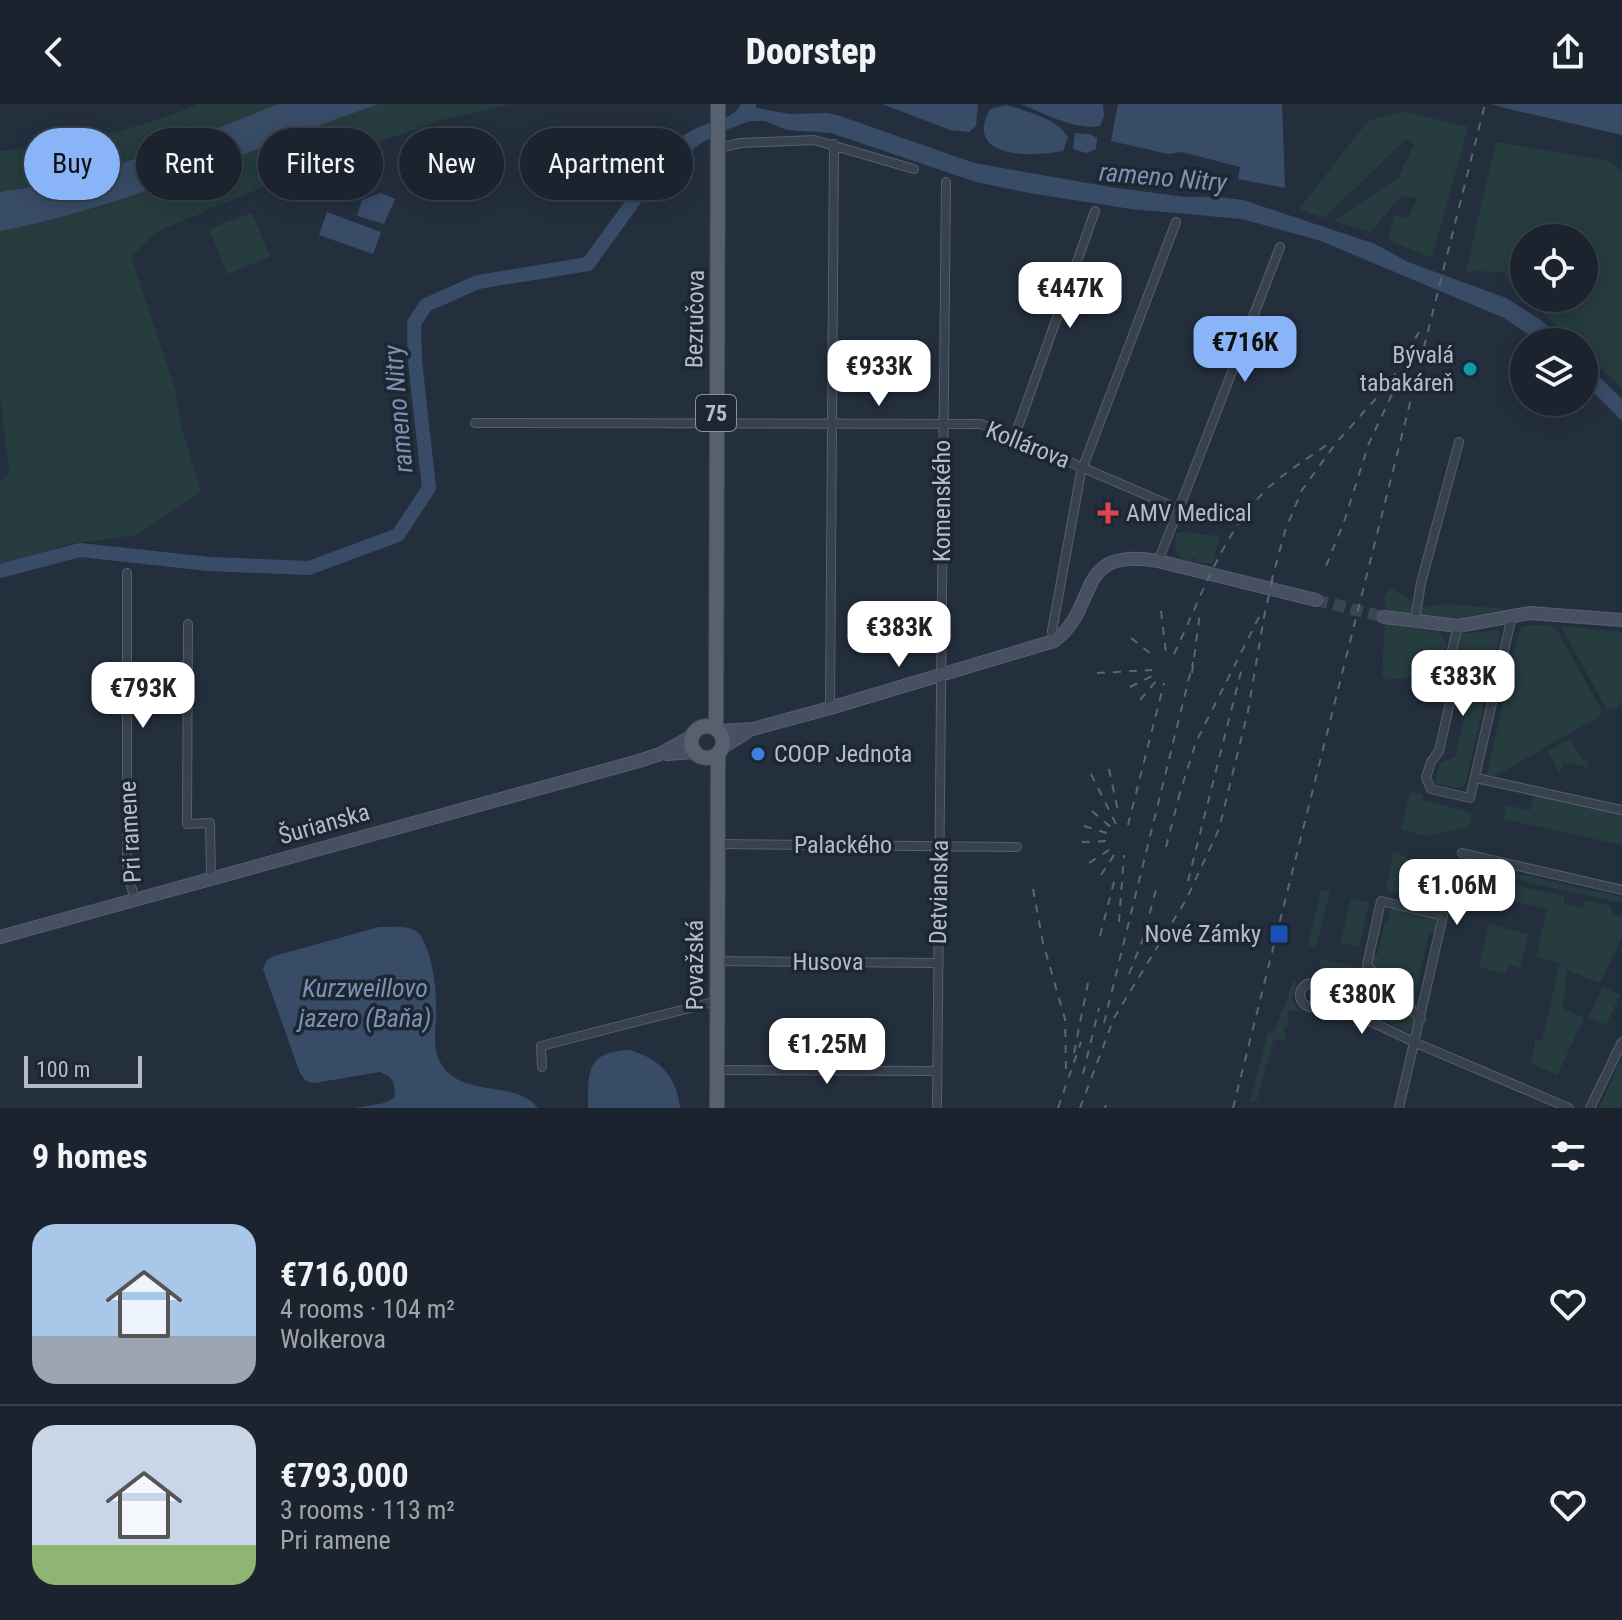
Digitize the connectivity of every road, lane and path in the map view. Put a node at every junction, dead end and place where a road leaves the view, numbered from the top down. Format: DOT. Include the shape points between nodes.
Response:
graph roads {
  1 [pos="718,109"];
  2 [pos="720,144"];
  3 [pos="834,144"];
  4 [pos="914,169"];
  5 [pos="946,182"];
  6 [pos="1095,211"];
  7 [pos="1176,222"];
  8 [pos="1280,247"];
  9 [pos="475,423"];
  10 [pos="716,424"];
  11 [pos="833,424"];
  12 [pos="943,425"];
  13 [pos="1014,438"];
  14 [pos="1459,442"];
  15 [pos="1084,467"];
  16 [pos="1179,509"];
  17 [pos="1158,561"];
  18 [pos="127,573"];
  19 [pos="1316,600"];
  20 [pos="1512,616"];
  21 [pos="1384,617"];
  22 [pos="1415,620"];
  23 [pos="1622,620"];
  24 [pos="188,624"];
  25 [pos="1458,626"];
  26 [pos="1054,641"];
  27 [pos="941,676"];
  28 [pos="715,678"];
  29 [pos="830,708"];
  30 [pos="753,729"];
  31 [pos="718,730"];
  32 [pos="696,731"];
  33 [pos="720,751"];
  34 [pos="660,754"];
  35 [pos="698,755"];
  36 [pos="1476,778"];
  37 [pos="1622,810"];
  38 [pos="717,821"];
  39 [pos="717,844"];
  40 [pos="940,845"];
  41 [pos="1017,847"];
  42 [pos="1462,853"];
  43 [pos="211,878"];
  44 [pos="1622,890"];
  45 [pos="135,899"];
  46 [pos="0,937"];
  47 [pos="717,961"];
  48 [pos="939,963"];
  49 [pos="1323,999"];
  50 [pos="717,1001"];
  51 [pos="1421,1019"];
  52 [pos="1622,1042"];
  53 [pos="1416,1043"];
  54 [pos="542,1067"];
  55 [pos="717,1070"];
  56 [pos="937,1071"];
  57 [pos="717,1108"];
  58 [pos="937,1108"];
  59 [pos="1399,1108"];
  60 [pos="1569,1108"];
  61 [pos="1590,1108"];
  1 -- 2 [label="main road, Bezručova / 75"];
  2 -- 3 [label="street" via="796,139"];
  2 -- 10 [label="main road, Bezručova / 75"];
  3 -- 4 [label="street"];
  3 -- 11 [label="street"];
  5 -- 12 [label="street, Komenského"];
  6 -- 13 [label="street"];
  7 -- 15 [label="street"];
  8 -- 16 [label="street"];
  9 -- 10 [label="street, Kollárova"];
  10 -- 11 [label="street, Kollárova"];
  10 -- 28 [label="main road, Bezručova / 75"];
  11 -- 12 [label="street, Kollárova"];
  11 -- 29 [label="street"];
  12 -- 13 [label="street, Kollárova" via="981,424"];
  12 -- 27 [label="street, Komenského"];
  13 -- 15 [label="street, Kollárova"];
  14 -- 22 [label="street" via="1420,582"];
  15 -- 16 [label="street, Kollárova"];
  15 -- 26 [label="street"];
  16 -- 17 [label="street"];
  17 -- 19 [label="street"];
  17 -- 26 [label="street" via="1127,558 1102,569"];
  18 -- 45 [label="street, Pri ramene" via="127,856"];
  20 -- 23 [label="street" via="1544,612"];
  20 -- 25 [label="street"];
  20 -- 36 [label="street"];
  21 -- 22 [label="street"];
  22 -- 25 [label="street"];
  24 -- 43 [label="street" via="187,824 210,823"];
  25 -- 36 [label="street" via="1444,683 1451,698 1439,751 1426,778 1431,789 1470,798"];
  26 -- 27 [label="street"];
  27 -- 29 [label="street"];
  27 -- 40 [label="street, Detvianska"];
  28 -- 31 [label="main road, Bezručova / 75"];
  28 -- 32 [label="main road, Bezručova / 75"];
  29 -- 30 [label="street"];
  30 -- 31 [label="street"];
  30 -- 33 [label="street"];
  31 -- 32 [label="main road" via="709,726"];
  31 -- 33 [label="main road, Bezručova / 75" via="723,738"];
  32 -- 34 [label="street, Šurianska"];
  32 -- 35 [label="main road, Bezručova / 75" via="691,744"];
  33 -- 35 [label="main road" via="710,758"];
  33 -- 38 [label="main road, Považská / 75"];
  34 -- 35 [label="street, Šurianska"];
  34 -- 43 [label="street, Šurianska"];
  35 -- 38 [label="main road, Považská / 75" via="708,774"];
  36 -- 37 [label="street"];
  38 -- 39 [label="main road, Považská / 75"];
  39 -- 40 [label="street, Palackého"];
  39 -- 47 [label="main road, Považská / 75" via="712,930"];
  40 -- 41 [label="street, Palackého"];
  40 -- 48 [label="street, Detvianska"];
  42 -- 44 [label="street"];
  43 -- 45 [label="street, Šurianska"];
  45 -- 46 [label="street, Šurianska"];
  47 -- 48 [label="street, Husova"];
  47 -- 50 [label="main road, Považská / 75"];
  48 -- 56 [label="street, Detvianska"];
  49 -- 53 [label="street"];
  50 -- 54 [label="street" via="541,1046"];
  50 -- 55 [label="main road, Považská / 75"];
  51 -- 51 [label="street" via="1443,916 1381,901 1367,965"];
  51 -- 53 [label="street"];
  52 -- 61 [label="street"];
  53 -- 59 [label="street"];
  53 -- 60 [label="street"];
  55 -- 56 [label="street"];
  55 -- 57 [label="main road, Považská / 75"];
  56 -- 58 [label="street, Detvianska"];
}
